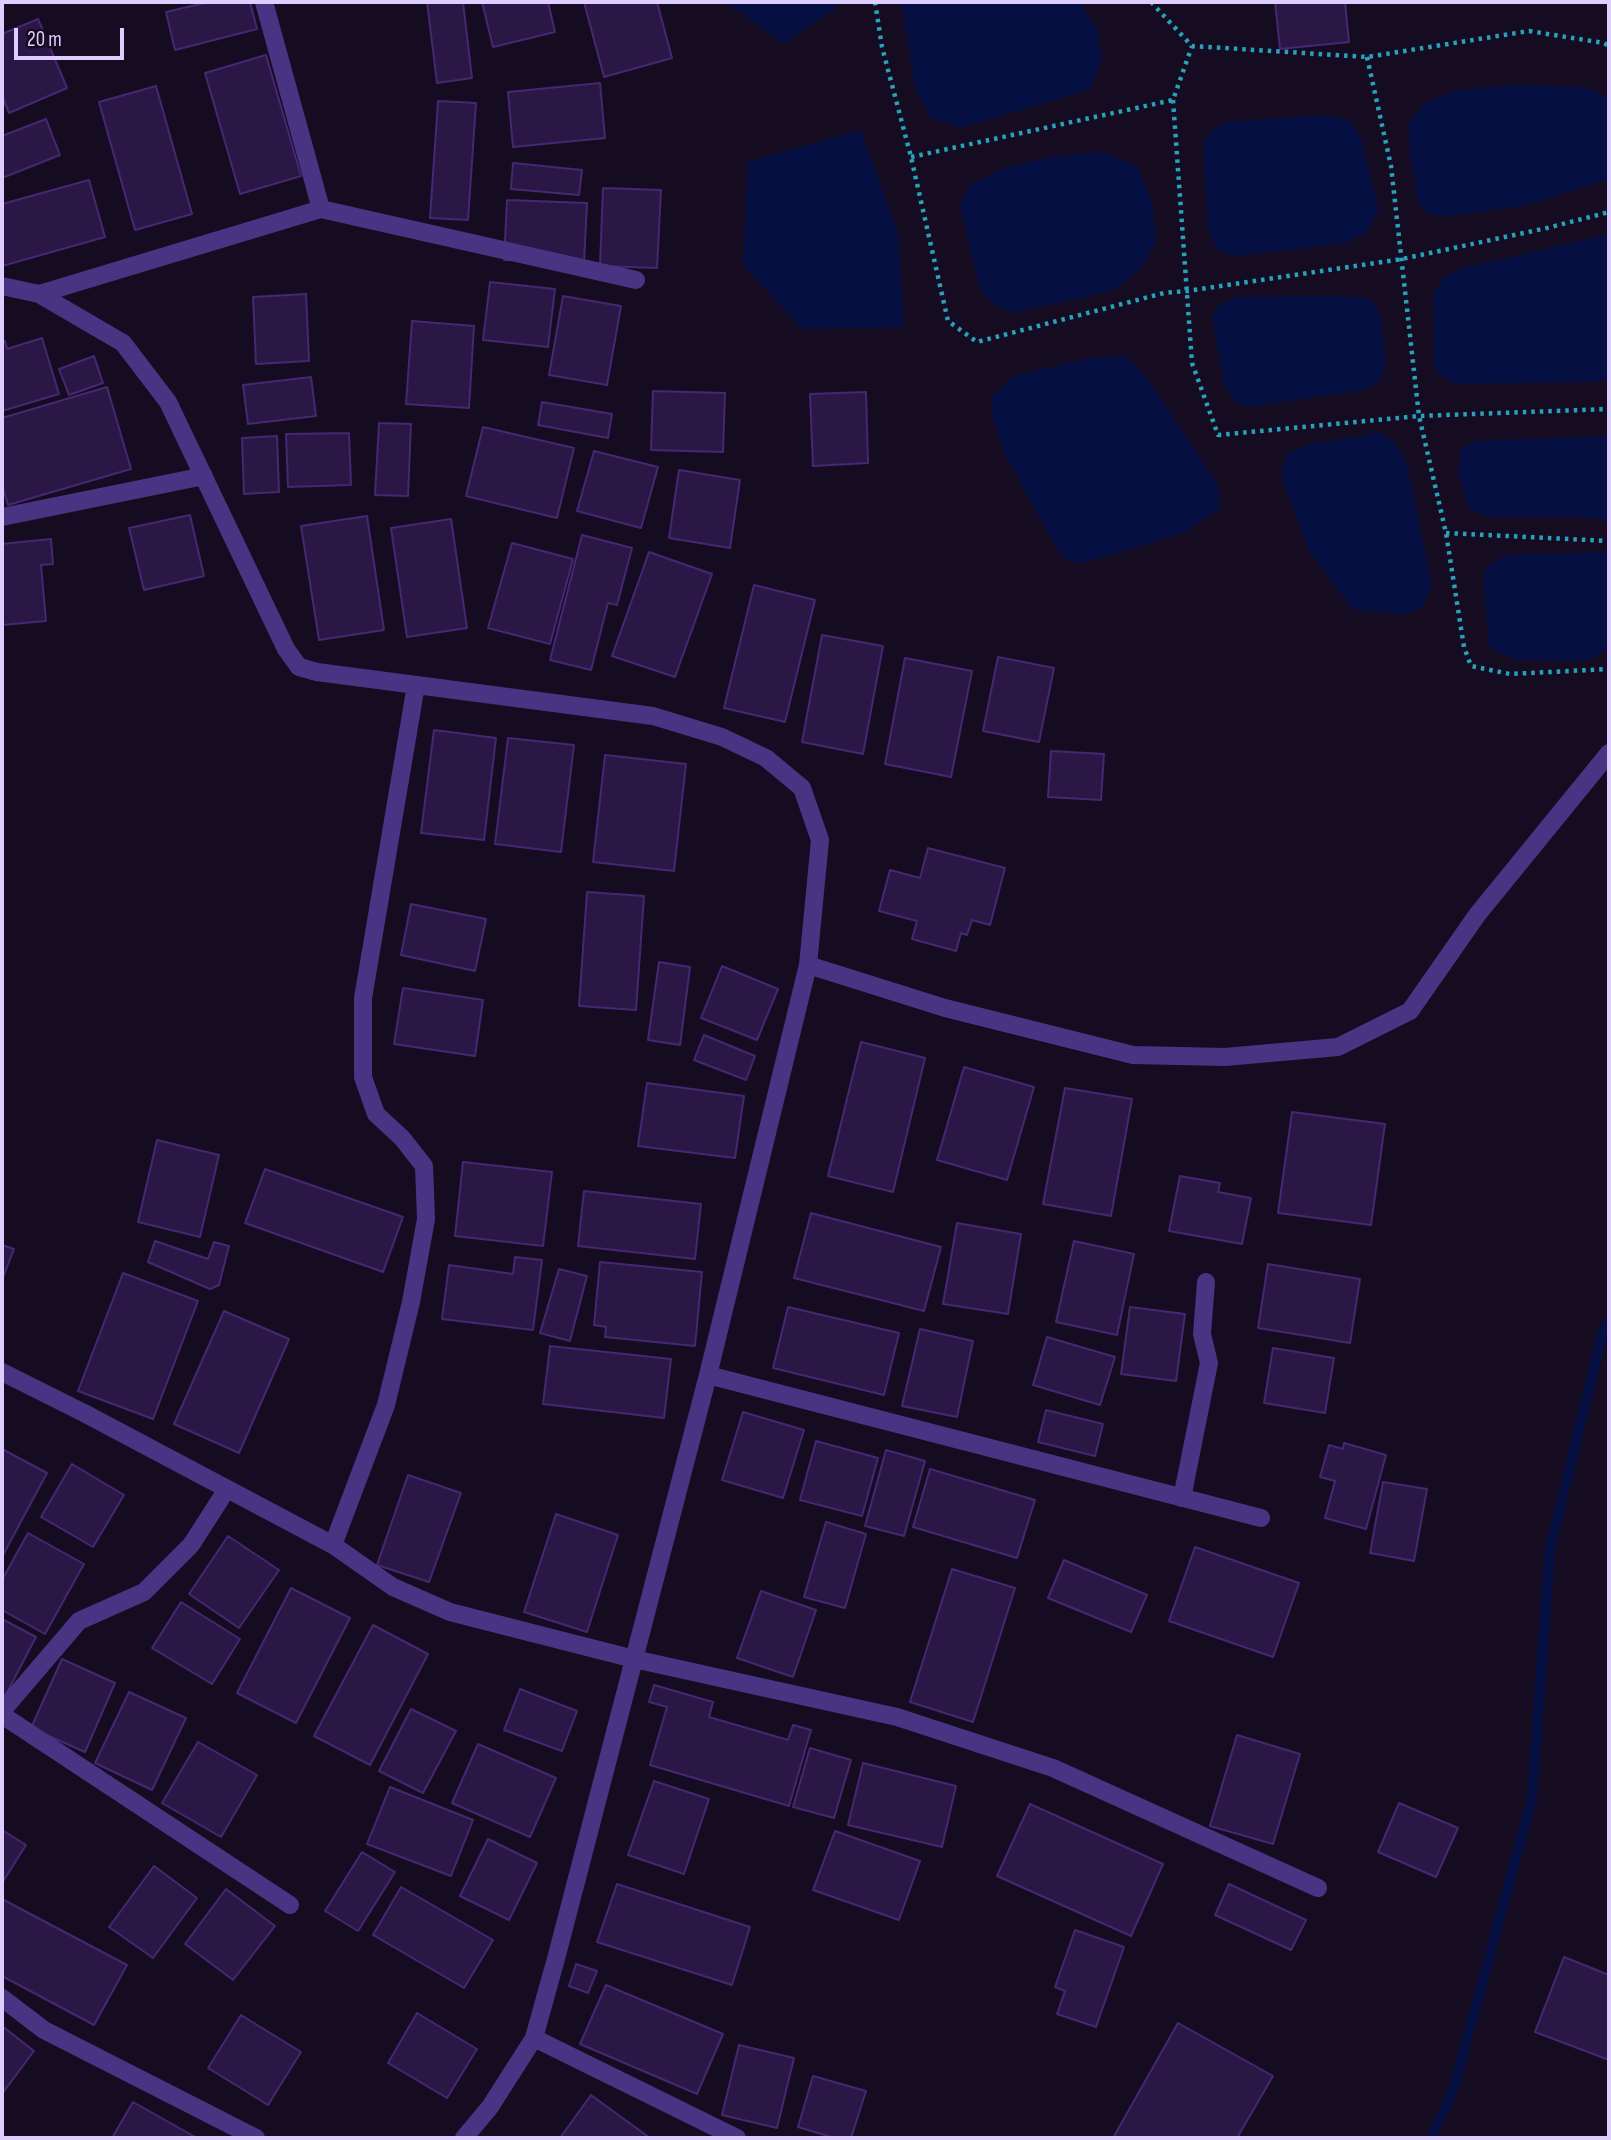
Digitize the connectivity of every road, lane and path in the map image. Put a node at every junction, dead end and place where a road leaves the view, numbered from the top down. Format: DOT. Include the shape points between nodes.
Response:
graph roads {
  1 [pos="264,2"];
  2 [pos="875,2"];
  3 [pos="1151,2"];
  4 [pos="1192,46"];
  5 [pos="1609,46"];
  6 [pos="1367,57"];
  7 [pos="1172,100"];
  8 [pos="911,157"];
  9 [pos="321,209"];
  10 [pos="1609,212"];
  11 [pos="1402,259"];
  12 [pos="636,280"];
  13 [pos="2,286"];
  14 [pos="1187,291"];
  15 [pos="39,294"];
  16 [pos="1609,409"];
  17 [pos="1419,416"];
  18 [pos="204,476"];
  19 [pos="2,517"];
  20 [pos="1446,533"];
  21 [pos="1609,541"];
  22 [pos="1609,669"];
  23 [pos="416,685"];
  24 [pos="1609,753"];
  25 [pos="808,965"];
  26 [pos="1206,1282"];
  27 [pos="2,1372"];
  28 [pos="708,1375"];
  29 [pos="227,1489"];
  30 [pos="1182,1498"];
  31 [pos="1261,1518"];
  32 [pos="332,1545"];
  33 [pos="634,1659"];
  34 [pos="2,1713"];
  35 [pos="1318,1888"];
  36 [pos="290,1905"];
  37 [pos="2,1998"];
  38 [pos="534,2038"];
  39 [pos="256,2138"];
  40 [pos="464,2138"];
  41 [pos="737,2138"];
  1 -- 9 [label="street"];
  2 -- 8 [label="path"];
  3 -- 4 [label="path"];
  4 -- 6 [label="path"];
  4 -- 7 [label="path"];
  5 -- 6 [label="path" via="1529,31"];
  6 -- 11 [label="path" via="1391,166"];
  7 -- 8 [label="path"];
  7 -- 14 [label="path"];
  8 -- 14 [label="path" via="948,321 977,342"];
  9 -- 12 [label="street"];
  9 -- 15 [label="street"];
  10 -- 11 [label="path"];
  11 -- 14 [label="path"];
  11 -- 17 [label="path"];
  13 -- 15 [label="street"];
  14 -- 17 [label="path" via="1192,363 1218,435"];
  15 -- 18 [label="street" via="123,343 168,402"];
  16 -- 17 [label="path"];
  17 -- 20 [label="path"];
  18 -- 19 [label="street"];
  18 -- 23 [label="street" via="286,649 299,667"];
  20 -- 21 [label="path"];
  20 -- 22 [label="path" via="1471,666 1510,674"];
  23 -- 25 [label="street" via="653,716 722,737 766,758 802,788 820,840"];
  23 -- 32 [label="street" via="363,998 363,1077 376,1114 424,1166 426,1219 386,1405"];
  24 -- 25 [label="street" via="1477,915 1409,1011 1338,1047 1225,1057 1133,1055 945,1008"];
  25 -- 28 [label="street"];
  26 -- 30 [label="street" via="1202,1334 1209,1363"];
  27 -- 29 [label="street"];
  28 -- 30 [label="street"];
  28 -- 33 [label="street"];
  29 -- 32 [label="street"];
  29 -- 34 [label="street" via="191,1545 144,1592 79,1621"];
  30 -- 31 [label="street"];
  32 -- 33 [label="street" via="393,1587 450,1612"];
  33 -- 35 [label="street" via="897,1717 1053,1768"];
  33 -- 38 [label="street"];
  34 -- 36 [label="street"];
  37 -- 39 [label="street" via="44,2029"];
  38 -- 40 [label="street" via="490,2107"];
  38 -- 41 [label="street"];
}
